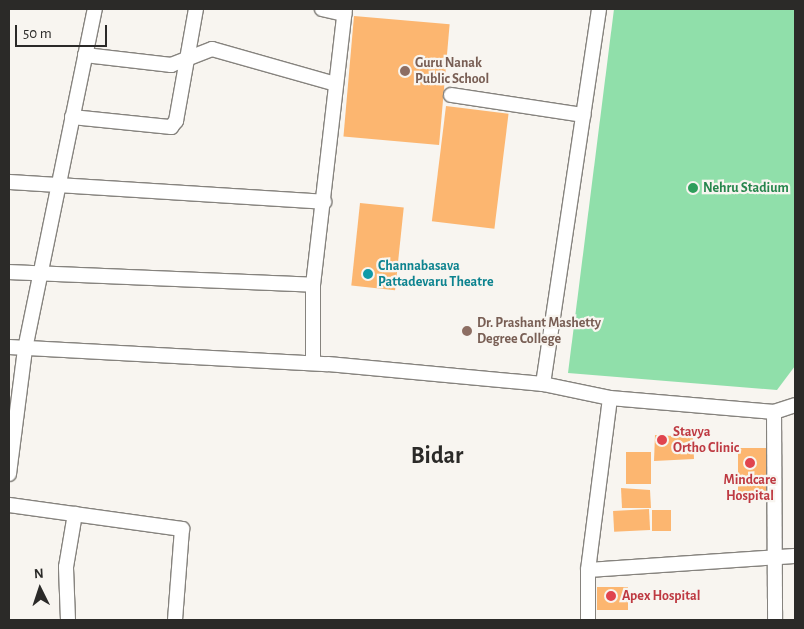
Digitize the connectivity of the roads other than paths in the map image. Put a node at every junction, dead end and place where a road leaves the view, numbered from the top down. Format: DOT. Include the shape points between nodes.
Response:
graph roads {
  1 [pos="95,9"];
  2 [pos="196,9"];
  3 [pos="322,9"];
  4 [pos="599,9"];
  5 [pos="345,11"];
  6 [pos="85,55"];
  7 [pos="186,59"];
  8 [pos="336,84"];
  9 [pos="451,95"];
  10 [pos="584,115"];
  11 [pos="72,117"];
  12 [pos="9,182"];
  13 [pos="56,189"];
  14 [pos="324,202"];
  15 [pos="9,272"];
  16 [pos="40,275"];
  17 [pos="313,285"];
  18 [pos="9,347"];
  19 [pos="25,349"];
  20 [pos="313,363"];
  21 [pos="543,384"];
  22 [pos="610,398"];
  23 [pos="795,405"];
  24 [pos="774,412"];
  25 [pos="11,455"];
  26 [pos="9,474"];
  27 [pos="9,505"];
  28 [pos="75,514"];
  29 [pos="795,556"];
  30 [pos="772,557"];
  31 [pos="588,570"];
  32 [pos="68,620"];
  33 [pos="175,620"];
  34 [pos="588,620"];
  35 [pos="775,620"];
  1 -- 6 [label="street"];
  2 -- 7 [label="street"];
  3 -- 5 [label="street"];
  4 -- 10 [label="street"];
  5 -- 8 [label="street"];
  6 -- 7 [label="street" via="171,65"];
  6 -- 11 [label="street"];
  7 -- 8 [label="street" via="212,49"];
  7 -- 11 [label="street" via="176,121 171,127"];
  8 -- 14 [label="street"];
  9 -- 10 [label="street"];
  10 -- 21 [label="street"];
  11 -- 13 [label="street"];
  12 -- 13 [label="street"];
  13 -- 14 [label="street"];
  13 -- 16 [label="street"];
  14 -- 17 [label="street"];
  15 -- 16 [label="street"];
  16 -- 17 [label="street"];
  16 -- 19 [label="street"];
  17 -- 20 [label="street"];
  18 -- 19 [label="street"];
  19 -- 20 [label="street"];
  19 -- 25 [label="street"];
  20 -- 21 [label="street"];
  21 -- 22 [label="street"];
  22 -- 24 [label="street"];
  22 -- 31 [label="street"];
  23 -- 24 [label="street"];
  24 -- 30 [label="street"];
  25 -- 26 [label="street"];
  27 -- 28 [label="street"];
  28 -- 32 [label="street" via="66,567"];
  28 -- 33 [label="street" via="182,528"];
  29 -- 30 [label="street"];
  30 -- 31 [label="street"];
  30 -- 35 [label="street"];
  31 -- 34 [label="street"];
}
